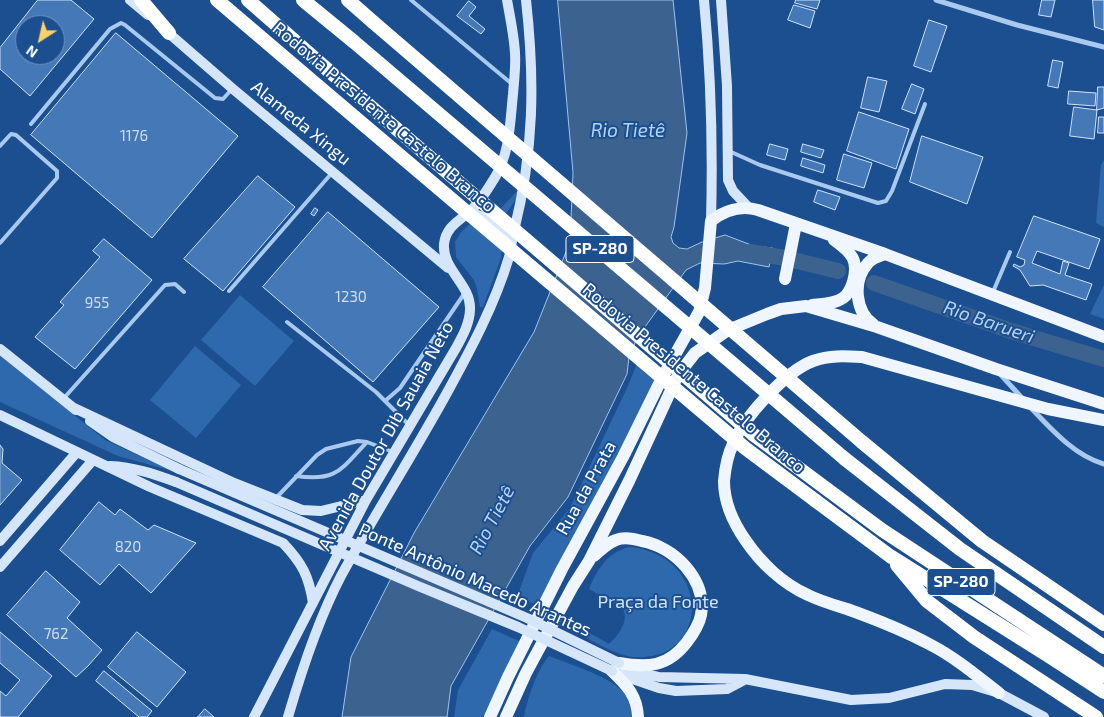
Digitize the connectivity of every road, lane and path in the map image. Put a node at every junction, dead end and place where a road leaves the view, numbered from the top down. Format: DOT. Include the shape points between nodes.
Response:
graph roads {
  1 [pos="130,0"];
  2 [pos="141,0"];
  3 [pos="216,0"];
  4 [pos="248,0"];
  5 [pos="303,0"];
  6 [pos="348,0"];
  7 [pos="411,0"];
  8 [pos="507,0"];
  9 [pos="526,0"];
  10 [pos="704,0"];
  11 [pos="721,0"];
  12 [pos="936,0"];
  13 [pos="169,33"];
  14 [pos="1104,47"];
  15 [pos="514,86"];
  16 [pos="232,89"];
  17 [pos="925,104"];
  18 [pos="32,124"];
  19 [pos="0,146"];
  20 [pos="728,151"];
  21 [pos="334,171"];
  22 [pos="748,207"];
  23 [pos="468,213"];
  24 [pos="710,224"];
  25 [pos="796,224"];
  26 [pos="824,233"];
  27 [pos="0,243"];
  28 [pos="511,243"];
  29 [pos="1010,252"];
  30 [pos="885,254"];
  31 [pos="452,271"];
  32 [pos="784,279"];
  33 [pos="229,291"];
  34 [pos="184,292"];
  35 [pos="466,292"];
  36 [pos="992,294"];
  37 [pos="806,306"];
  38 [pos="287,322"];
  39 [pos="877,327"];
  40 [pos="1104,337"];
  41 [pos="0,349"];
  42 [pos="996,369"];
  43 [pos="62,400"];
  44 [pos="385,401"];
  45 [pos="1027,403"];
  46 [pos="1104,404"];
  47 [pos="72,407"];
  48 [pos="0,415"];
  49 [pos="1104,420"];
  50 [pos="409,425"];
  51 [pos="367,442"];
  52 [pos="77,452"];
  53 [pos="393,452"];
  54 [pos="92,460"];
  55 [pos="1104,464"];
  56 [pos="104,465"];
  57 [pos="296,476"];
  58 [pos="274,500"];
  59 [pos="366,500"];
  60 [pos="302,510"];
  61 [pos="2,536"];
  62 [pos="283,543"];
  63 [pos="890,556"];
  64 [pos="588,561"];
  65 [pos="0,567"];
  66 [pos="312,603"];
  67 [pos="1053,612"];
  68 [pos="1104,625"];
  69 [pos="1104,647"];
  70 [pos="616,667"];
  71 [pos="526,673"];
  72 [pos="1104,676"];
  73 [pos="1104,692"];
  74 [pos="999,693"];
  75 [pos="256,715"];
  76 [pos="288,717"];
  77 [pos="490,717"];
  78 [pos="506,717"];
  79 [pos="516,717"];
  80 [pos="638,717"];
  81 [pos="1044,717"];
  82 [pos="1096,717"];
  1 -- 13 [label="main road, Alameda Xingu"];
  2 -- 13 [label="highway"];
  3 -- 63 [label="highway, Rodovia Presidente Castelo Branco, bridge" via="745,448"];
  4 -- 72 [label="highway, Rodovia Presidente Castelo Branco / SP-280, bridge" via="754,435 882,530"];
  5 -- 67 [label="highway, Rodovia Presidente Castelo Branco / SP-280, bridge" via="845,459 960,549"];
  6 -- 68 [label="highway, bridge" via="862,442 982,541"];
  7 -- 15 [label="lane"];
  8 -- 15 [label="main road, Avenida Doutor Dib Sauaia Neto" via="516,54"];
  9 -- 28 [label="main road" via="532,110 526,175"];
  10 -- 24 [label="main road" via="711,89"];
  11 -- 20 [label="main road"];
  12 -- 14 [label="street"];
  13 -- 16 [label="main road, Alameda Xingu"];
  15 -- 23 [label="main road, Avenida Doutor Dib Sauaia Neto" via="510,133 501,165 496,177"];
  16 -- 18 [label="lane" via="223,99 215,98 121,23 110,29"];
  16 -- 21 [label="main road, Alameda Xingu"];
  17 -- 20 [label="lane" via="892,191 886,201 878,203 760,165"];
  19 -- 27 [label="lane" via="11,134 16,135 57,171 57,178"];
  20 -- 22 [label="main road" via="728,180 733,191"];
  21 -- 31 [label="main road, Alameda Xingu"];
  21 -- 33 [label="lane"];
  22 -- 24 [label="main road" via="720,214"];
  22 -- 25 [label="main road"];
  23 -- 28 [label="main road" via="483,215 502,230"];
  23 -- 31 [label="main road, Avenida Doutor Dib Sauaia Neto" via="453,225 444,242 446,259"];
  24 -- 77 [label="main road, Rua da Prata" via="705,288 699,312 562,568"];
  25 -- 26 [label="main road"];
  25 -- 32 [label="main road"];
  26 -- 30 [label="main road"];
  26 -- 37 [label="main road, Rua da Prata" via="845,248 856,269 851,288 844,298"];
  28 -- 76 [label="main road, Avenida Doutor Dib Sauaia Neto" via="504,270 470,350 341,576 325,610"];
  29 -- 36 [label="lane"];
  30 -- 36 [label="main road"];
  30 -- 39 [label="main road" via="868,263 857,296 866,320"];
  31 -- 35 [label="main road, Avenida Doutor Dib Sauaia Neto"];
  34 -- 43 [label="lane" via="174,284 165,286"];
  35 -- 44 [label="lane" via="400,388"];
  35 -- 50 [label="main road, Avenida Doutor Dib Sauaia Neto" via="470,310 464,334"];
  36 -- 40 [label="main road"];
  37 -- 39 [label="main road"];
  37 -- 64 [label="main road, Rua da Prata" via="782,309 757,318 717,337 695,353 678,375"];
  38 -- 44 [label="lane"];
  39 -- 42 [label="main road"];
  41 -- 43 [label="main road"];
  42 -- 45 [label="street"];
  42 -- 46 [label="main road"];
  43 -- 47 [label="main road"];
  44 -- 50 [label="lane"];
  45 -- 49 [label="main road"];
  45 -- 55 [label="street" via="1072,447 1091,460"];
  45 -- 74 [label="main road" via="862,357 835,356 813,361 776,387 747,420 733,444 724,481 733,520 746,542 768,568 787,583 807,595 866,616 931,645"];
  47 -- 58 [label="main road"];
  47 -- 70 [label="main road, Ponte Antônio Macedo Arantes, bridge" via="113,437 179,469 527,618"];
  48 -- 52 [label="main road"];
  50 -- 53 [label="main road, Avenida Doutor Dib Sauaia Neto"];
  51 -- 53 [label="lane"];
  51 -- 57 [label="lane" via="326,449"];
  51 -- 57 [label="lane" via="340,470 329,476 315,479"];
  52 -- 54 [label="main road"];
  52 -- 61 [label="main road"];
  53 -- 59 [label="main road, Avenida Doutor Dib Sauaia Neto"];
  54 -- 56 [label="main road"];
  54 -- 65 [label="main road"];
  56 -- 62 [label="main road"];
  56 -- 70 [label="main road, Ponte Antônio Macedo Arantes, bridge" via="128,467 176,482"];
  57 -- 58 [label="lane"];
  58 -- 60 [label="main road"];
  59 -- 60 [label="main road" via="320,511"];
  59 -- 66 [label="main road, Avenida Doutor Dib Sauaia Neto"];
  60 -- 62 [label="main road" via="297,528"];
  62 -- 66 [label="main road" via="304,570 310,584"];
  63 -- 73 [label="highway, Rodovia Presidente Castelo Branco"];
  63 -- 82 [label="highway" via="927,602"];
  64 -- 70 [label="main road" via="617,539 655,543 684,564 698,587 701,616 681,650 657,665"];
  64 -- 71 [label="main road, Rua da Prata"];
  66 -- 75 [label="main road, Avenida Doutor Dib Sauaia Neto"];
  67 -- 68 [label="highway"];
  67 -- 69 [label="highway, Rodovia Presidente Castelo Branco / SP-280"];
  70 -- 74 [label="main road" via="659,677 745,679 851,700 889,698 946,684 972,685"];
  70 -- 80 [label="main road" via="634,696"];
  71 -- 78 [label="main road, Rua da Prata"];
  71 -- 79 [label="main road"];
  74 -- 81 [label="main road"];
}
